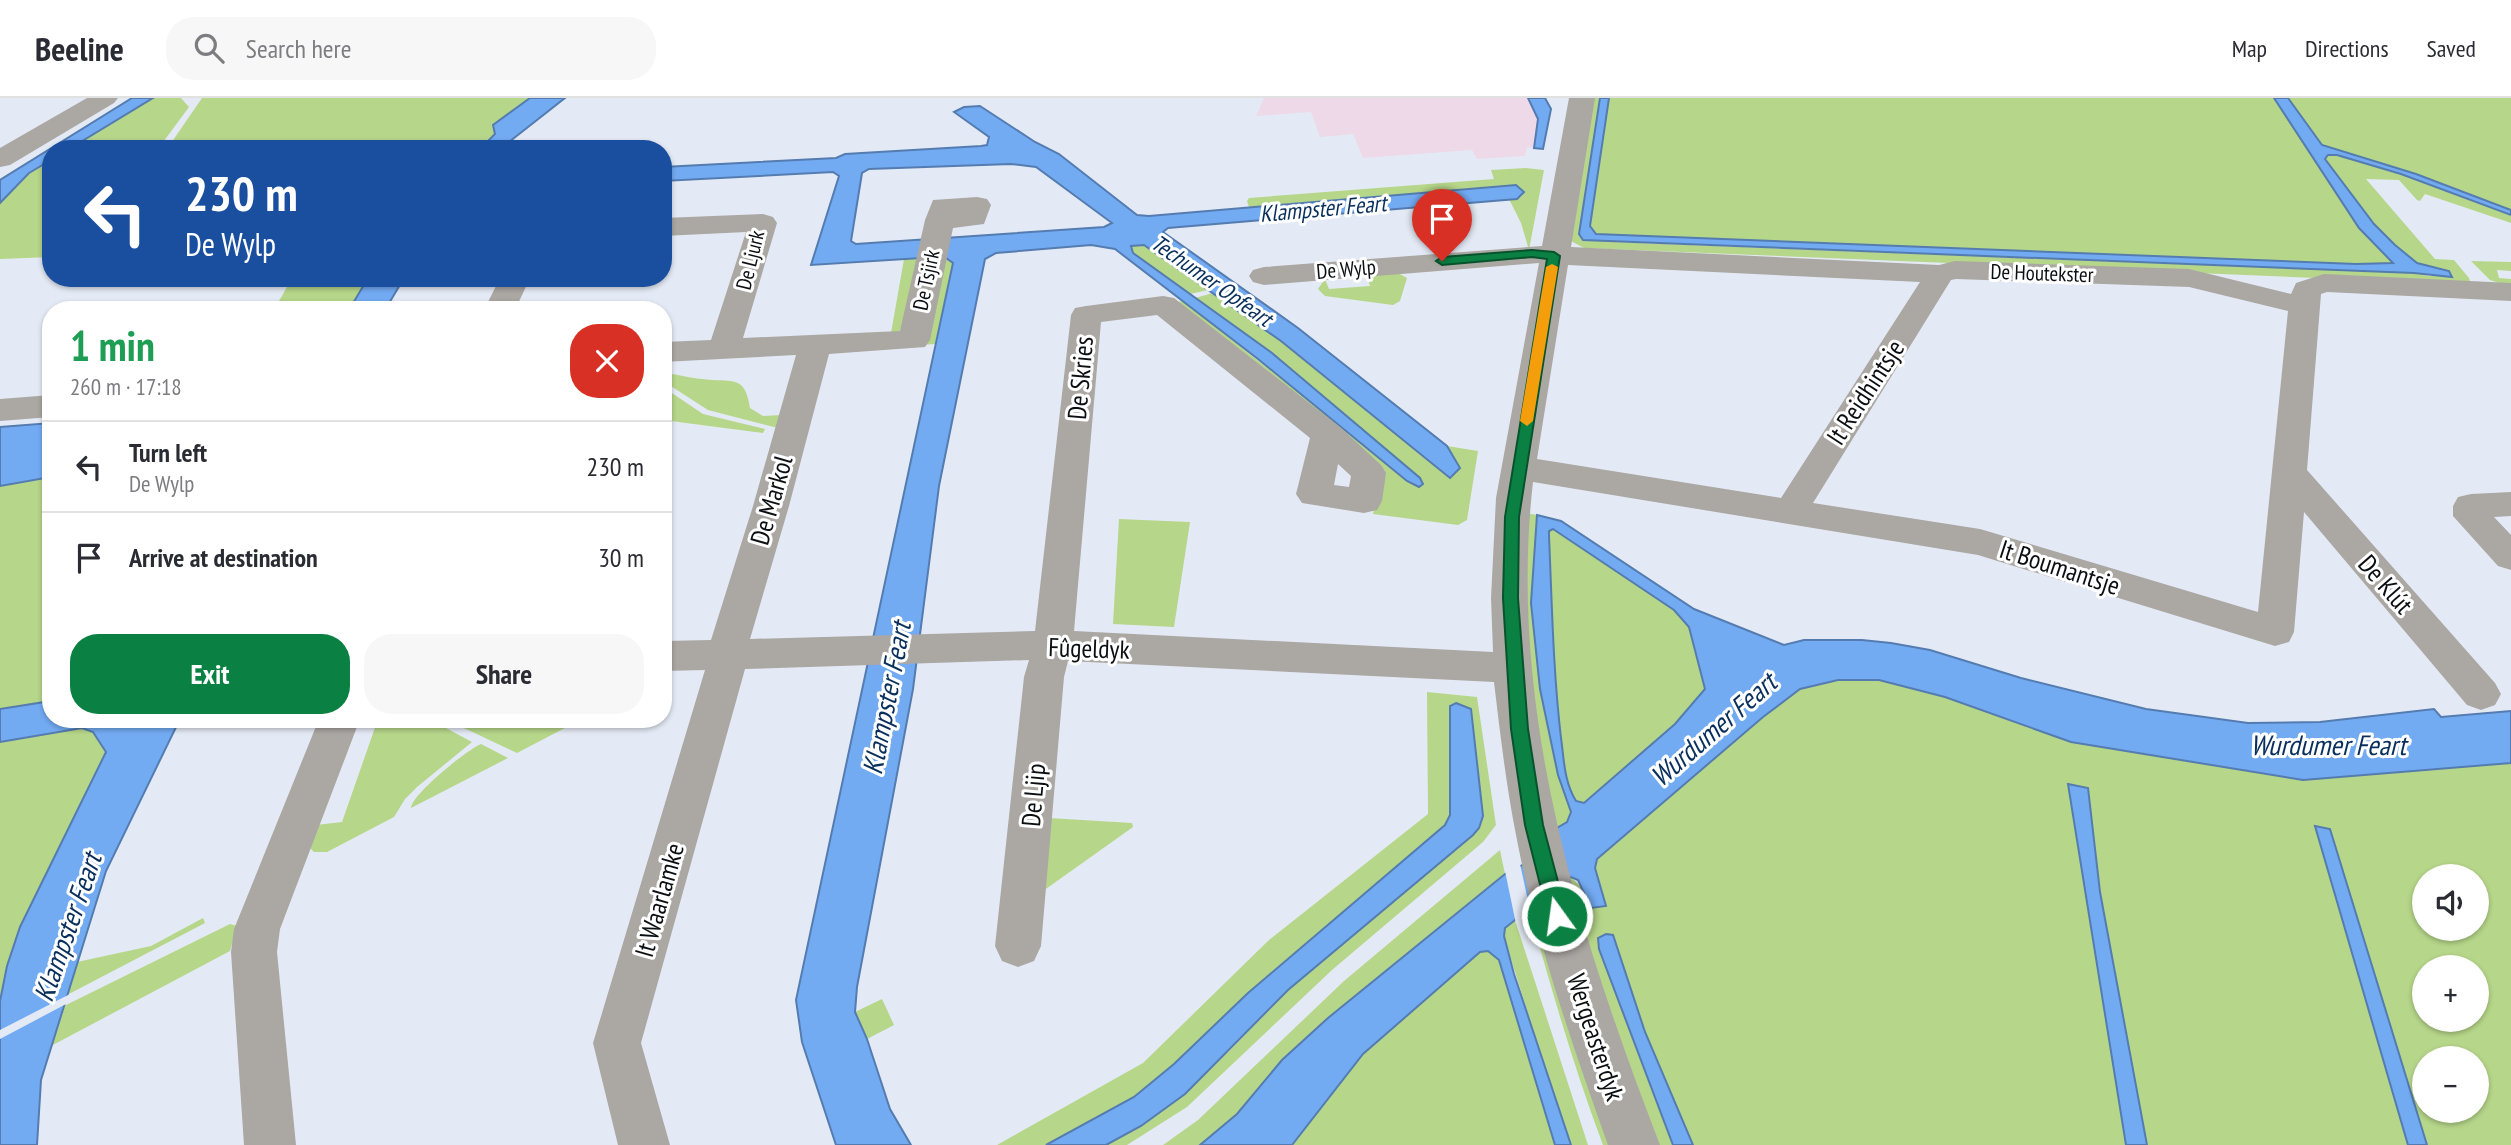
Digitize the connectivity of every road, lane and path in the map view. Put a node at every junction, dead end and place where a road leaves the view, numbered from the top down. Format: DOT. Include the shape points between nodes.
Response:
graph roads {
  1 [pos="105,98"];
  2 [pos="1582,98"];
  3 [pos="0,159"];
  4 [pos="672,227"];
  5 [pos="937,227"];
  6 [pos="1554,256"];
  7 [pos="1940,274"];
  8 [pos="1264,276"];
  9 [pos="2507,297"];
  10 [pos="2304,306"];
  11 [pos="815,345"];
  12 [pos="724,349"];
  13 [pos="672,352"];
  14 [pos="42,407"];
  15 [pos="0,410"];
  16 [pos="1328,435"];
  17 [pos="1518,468"];
  18 [pos="2291,474"];
  19 [pos="2511,503"];
  20 [pos="1791,510"];
  21 [pos="2511,556"];
  22 [pos="1053,645"];
  23 [pos="727,655"];
  24 [pos="672,656"];
  25 [pos="1514,668"];
  26 [pos="2481,694"];
  27 [pos="336,728"];
  28 [pos="1018,946"];
  29 [pos="270,1145"];
  30 [pos="644,1145"];
  31 [pos="1634,1145"];
  1 -- 3 [label="street"];
  2 -- 6 [label="street, Wergeasterdyk"];
  4 -- 12 [label="street, De Ljurk" via="763,223"];
  5 -- 11 [label="street, De Tsjirk" via="914,340"];
  6 -- 7 [label="street, De Houtekster"];
  6 -- 8 [label="street, De Wylp" via="1522,254"];
  6 -- 17 [label="street, Wergeasterdyk"];
  7 -- 10 [label="street, De Houtekster" via="1955,270 2189,278"];
  7 -- 20 [label="street, It Reidhintsje"];
  9 -- 10 [label="street" via="2324,283 2307,289"];
  10 -- 18 [label="street, It Boumantsje"];
  11 -- 12 [label="street"];
  11 -- 23 [label="street, De Markol"];
  12 -- 13 [label="street"];
  14 -- 15 [label="street"];
  16 -- 22 [label="street, De Skries" via="1163,305 1086,314"];
  17 -- 20 [label="street, It Boumantsje"];
  17 -- 25 [label="street, Wergeasterdyk" via="1512,530"];
  18 -- 20 [label="street, It Boumantsje" via="2275,632 1980,542"];
  18 -- 26 [label="street, De Klút"];
  19 -- 21 [label="street" via="2471,506 2471,516"];
  22 -- 23 [label="street, Fûgeldyk"];
  22 -- 25 [label="street, Fûgeldyk"];
  22 -- 28 [label="street, De Ljip" via="1044,677"];
  23 -- 24 [label="street, Fûgeldyk"];
  23 -- 30 [label="street, It Waarlamke" via="723,683 617,1044"];
  25 -- 31 [label="street, Wergeasterdyk" via="1534,825 1595,1040"];
  27 -- 29 [label="street" via="257,929 254,952"];
}
